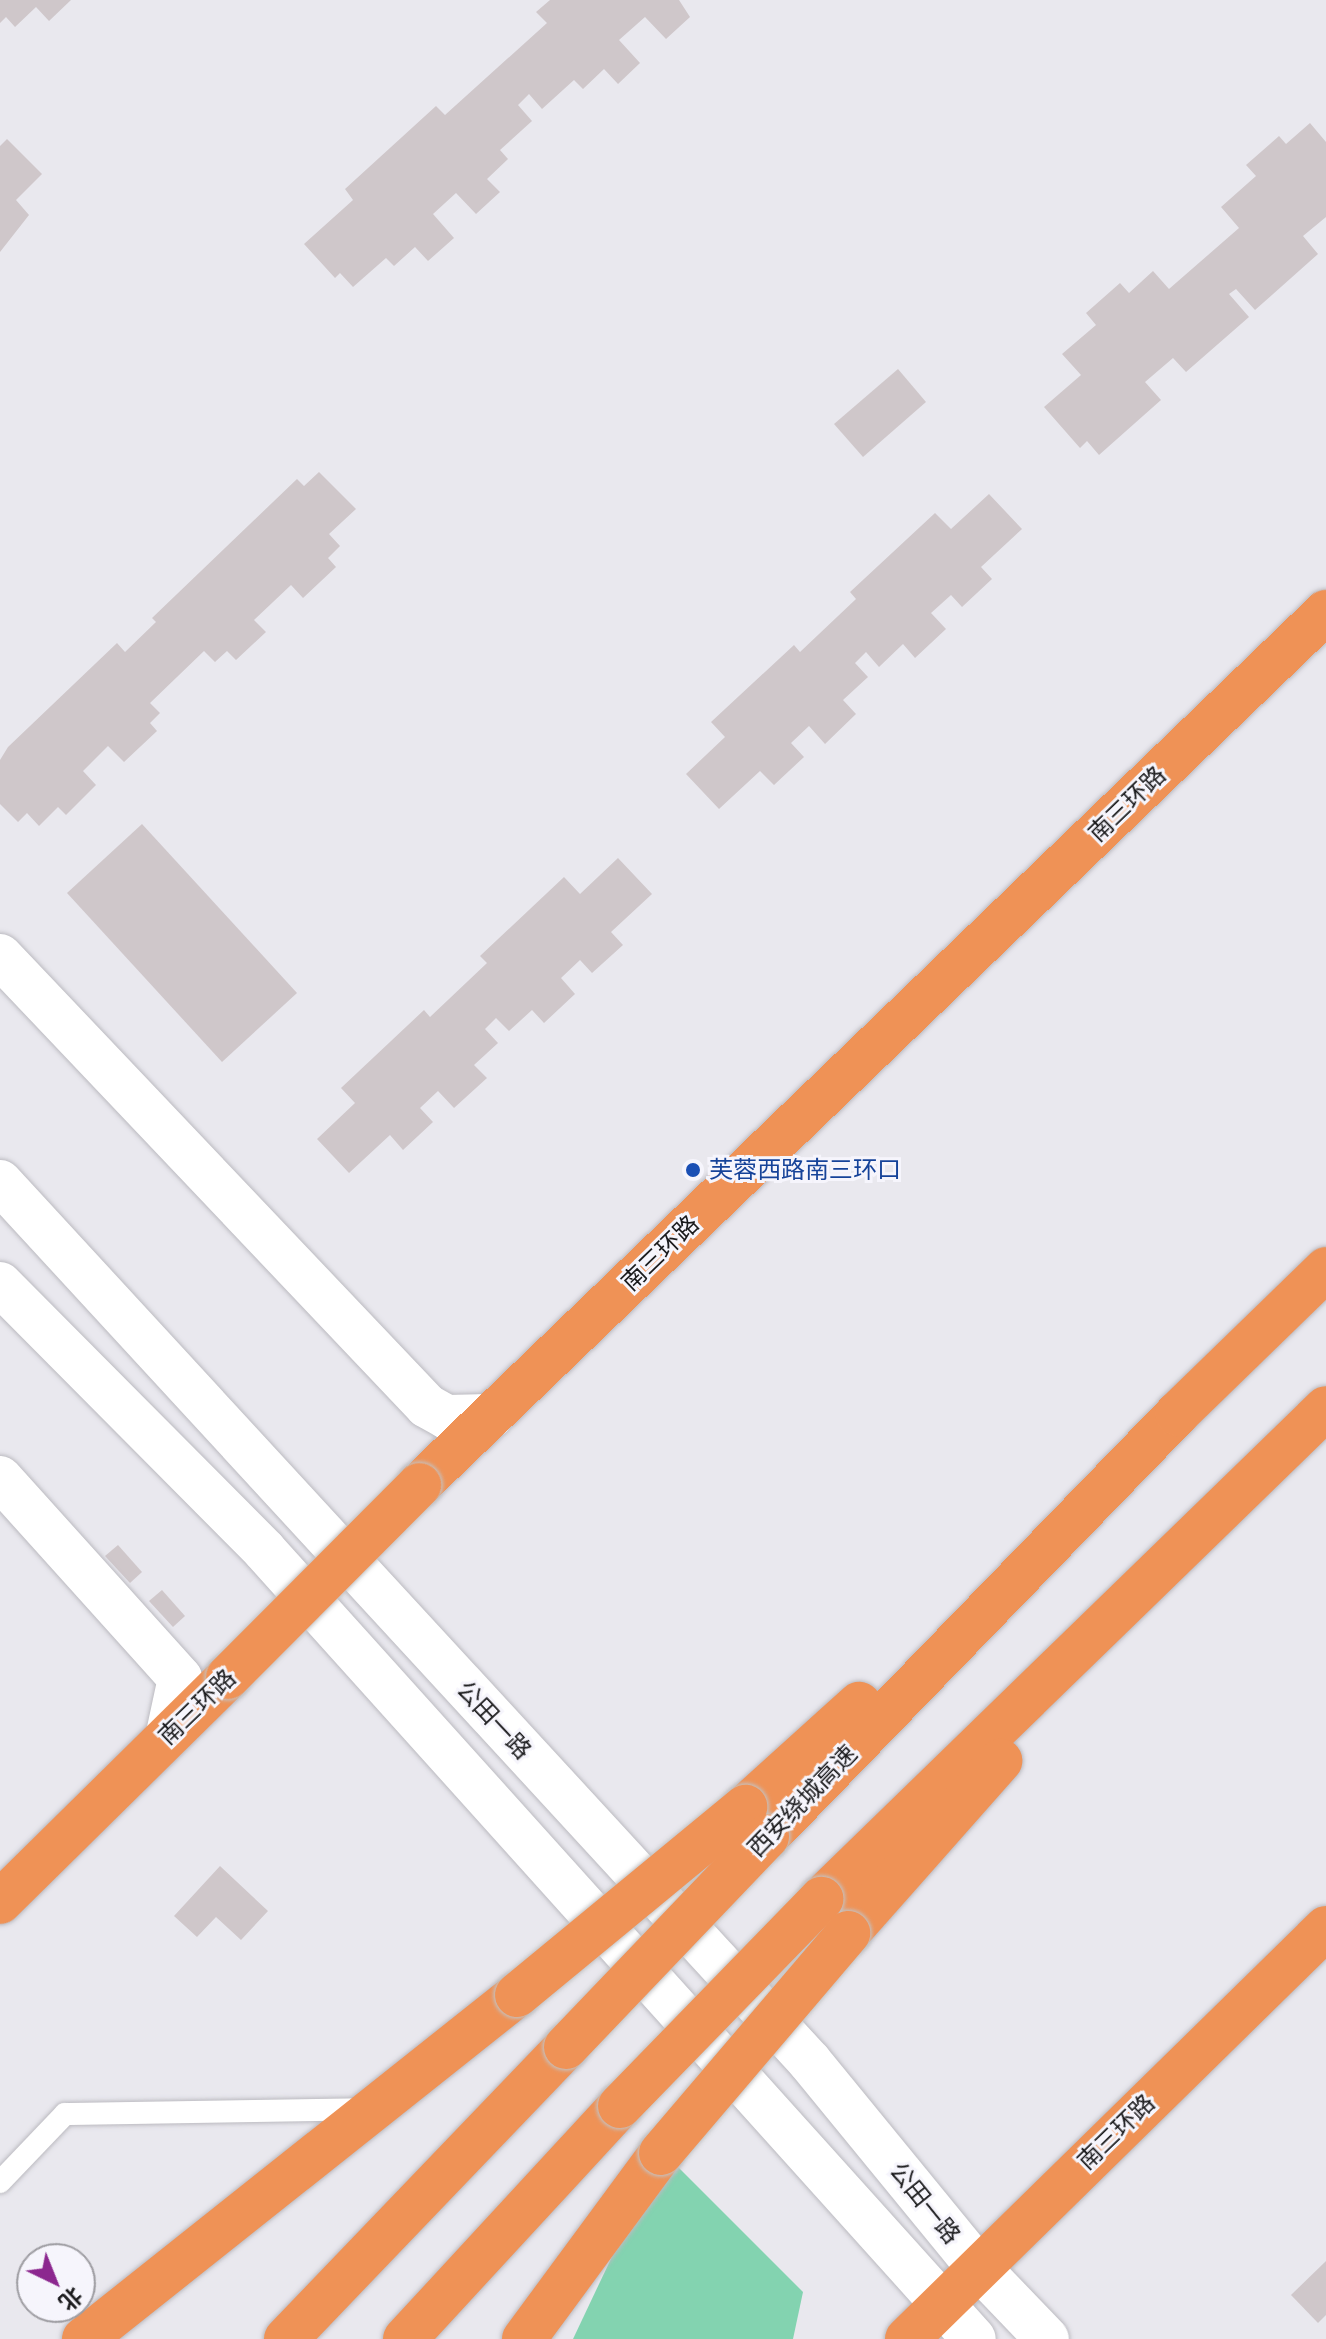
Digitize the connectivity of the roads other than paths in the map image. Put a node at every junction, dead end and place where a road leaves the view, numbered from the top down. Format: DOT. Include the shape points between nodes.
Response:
graph roads {
  1 [pos="1326,612"];
  2 [pos="0,956"];
  3 [pos="0,1182"];
  4 [pos="1326,1269"];
  5 [pos="0,1284"];
  6 [pos="1326,1408"];
  7 [pos="491,1416"];
  8 [pos="0,1478"];
  9 [pos="1251,1479"];
  10 [pos="168,1734"];
  11 [pos="756,1822"];
  12 [pos="0,1902"];
  13 [pos="1326,1928"];
  14 [pos="368,2109"];
  15 [pos="0,2182"];
  16 [pos="977,2266"];
  17 [pos="940,2305"];
  18 [pos="530,2334"];
  19 [pos="84,2339"];
  20 [pos="286,2339"];
  21 [pos="405,2339"];
  22 [pos="907,2339"];
  23 [pos="974,2339"];
  24 [pos="1047,2339"];
  1 -- 7 [label="highway, 南三环路"];
  2 -- 7 [label="main road" via="427,1406 447,1417"];
  3 -- 16 [label="main road, 公田一路" via="810,2062"];
  4 -- 11 [label="highway, 西安绕城高速"];
  5 -- 17 [label="main road" via="264,1550"];
  6 -- 9 [label="highway"];
  7 -- 10 [label="highway, 南三环路, bridge"];
  8 -- 10 [label="main road" via="180,1678"];
  9 -- 18 [label="highway, bridge" via="848,1933 661,2153"];
  9 -- 21 [label="highway, bridge" via="821,1899"];
  10 -- 12 [label="highway, 南三环路"];
  11 -- 14 [label="highway, bridge"];
  11 -- 20 [label="highway, 西安绕城高速, bridge" via="566,2047"];
  13 -- 16 [label="highway, 南三环路"];
  14 -- 15 [label="lane" via="65,2114"];
  14 -- 19 [label="highway"];
  16 -- 17 [label="highway, 南三环路"];
  16 -- 24 [label="main road, 公田一路"];
  17 -- 22 [label="highway, 南三环路"];
  17 -- 23 [label="main road"];
}
